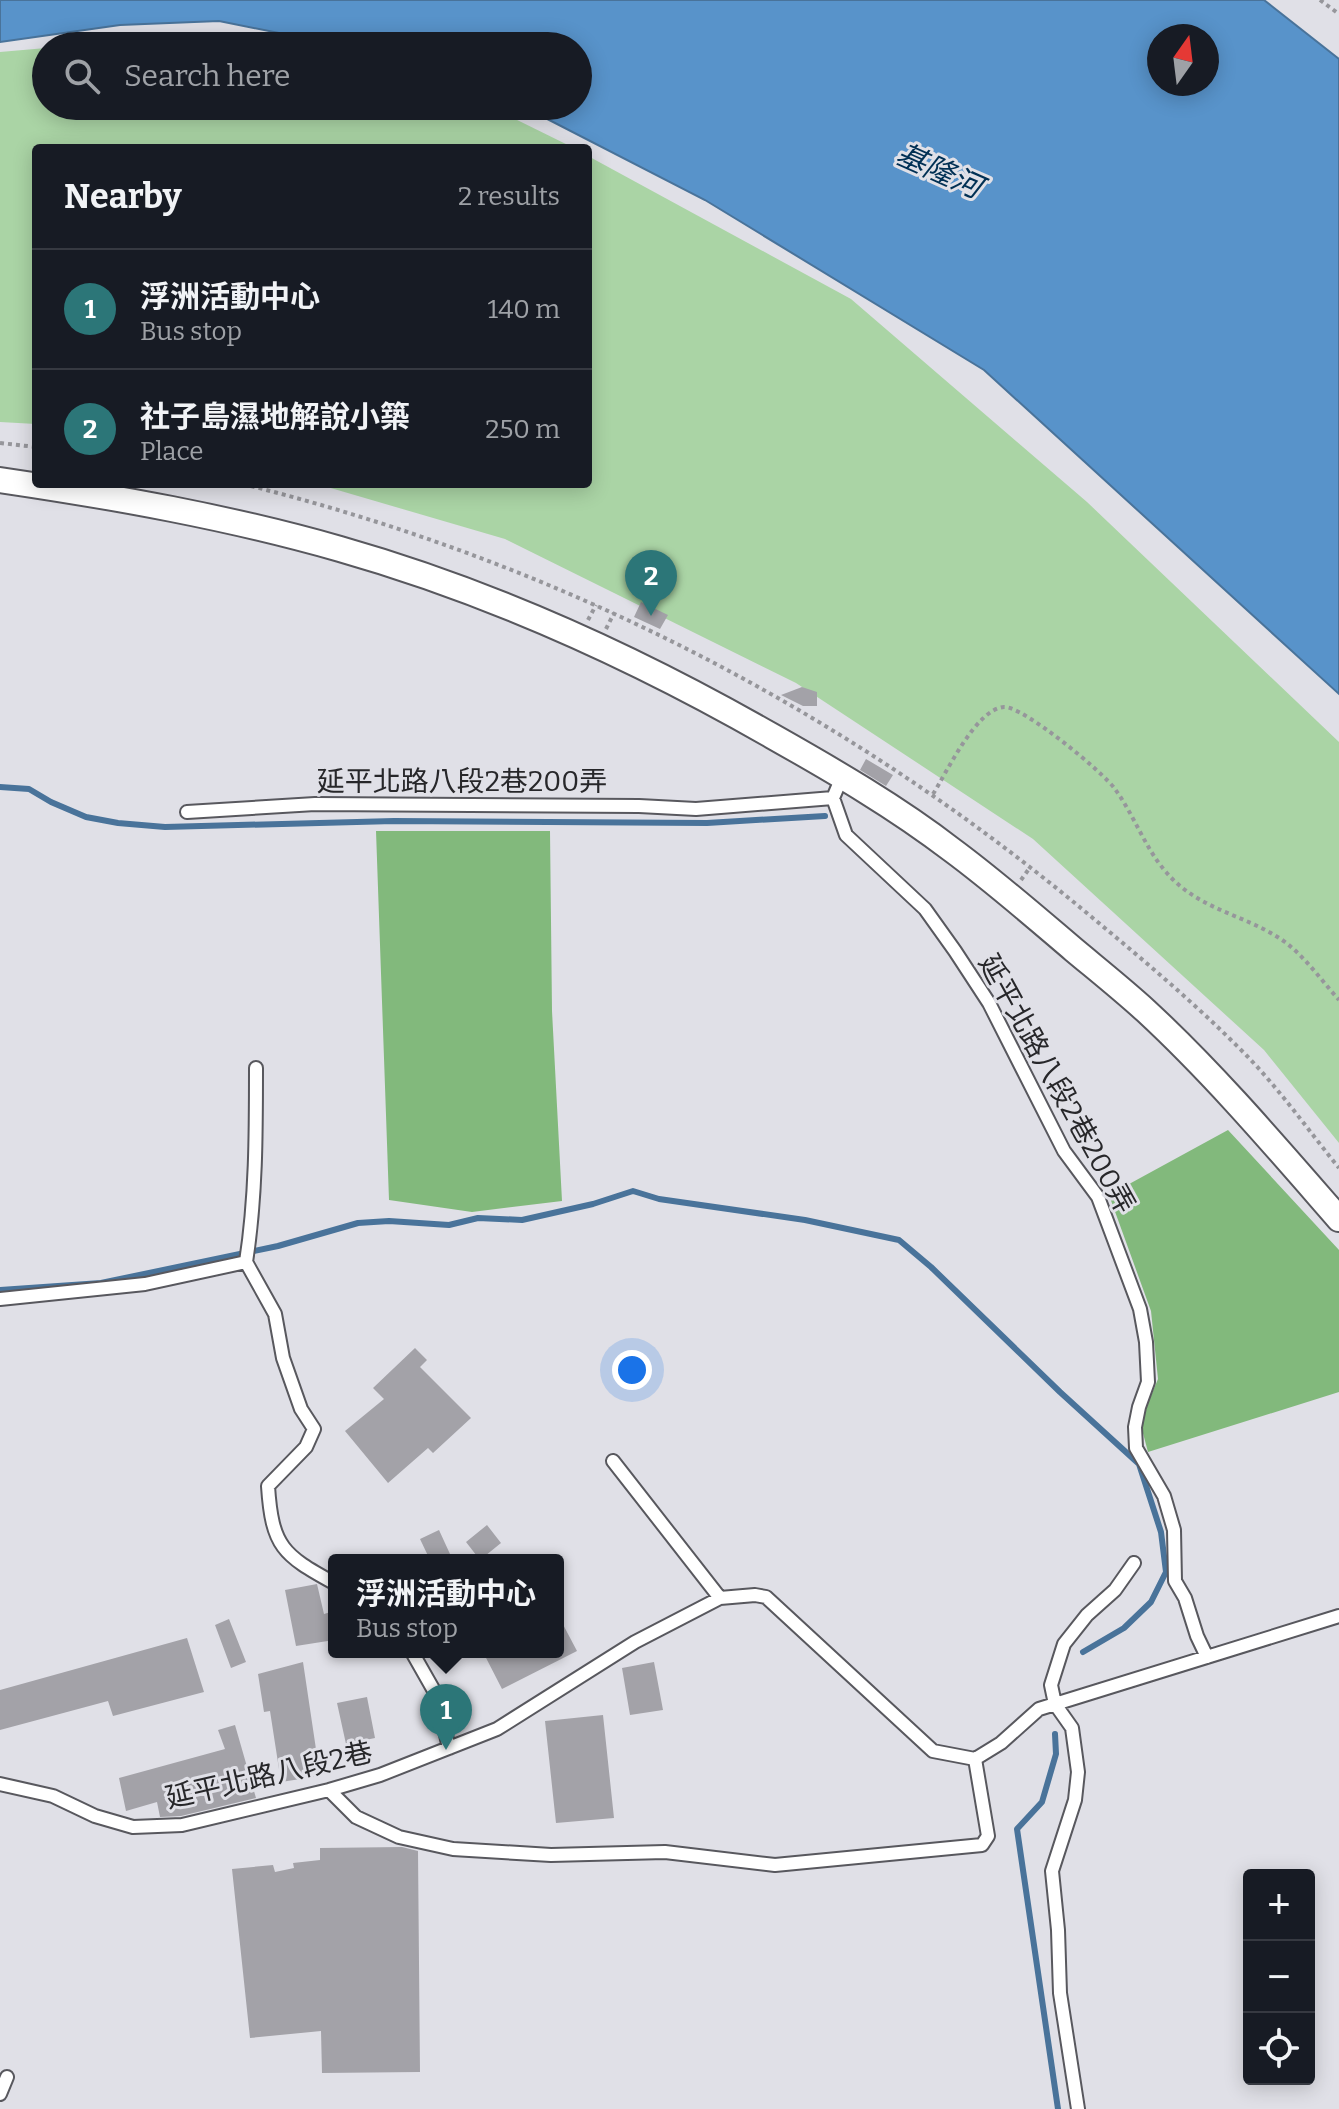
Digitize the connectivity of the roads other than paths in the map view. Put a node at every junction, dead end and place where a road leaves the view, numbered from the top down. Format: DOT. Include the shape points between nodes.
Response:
graph roads {
  1 [pos="0,480"];
  2 [pos="32,485"];
  3 [pos="55,488"];
  4 [pos="838,787"];
  5 [pos="187,812"];
  6 [pos="256,1068"];
  7 [pos="1339,1219"];
  8 [pos="246,1262"];
  9 [pos="0,1299"];
  10 [pos="613,1461"];
  11 [pos="1134,1563"];
  12 [pos="328,1580"];
  13 [pos="720,1598"];
  14 [pos="1339,1616"];
  15 [pos="1207,1657"];
  16 [pos="415,1658"];
  17 [pos="1055,1704"];
  18 [pos="449,1748"];
  19 [pos="975,1759"];
  20 [pos="0,1784"];
  21 [pos="329,1790"];
  22 [pos="7,2077"];
  23 [pos="0,2094"];
  24 [pos="1078,2109"];
  1 -- 2 [label="street"];
  3 -- 4 [label="street" via="210,516 341,549 460,589 580,637 689,689"];
  4 -- 5 [label="lane, 延平北路八段2巷200弄" via="696,809 315,804"];
  4 -- 7 [label="street" via="951,848 1145,1010 1235,1100"];
  4 -- 15 [label="lane, 延平北路八段2巷200弄" via="846,835 925,909 955,951 989,1003 1064,1151 1098,1197 1140,1309 1146,1342 1148,1382 1135,1427 1136,1448 1164,1496 1174,1530 1175,1581"];
  6 -- 8 [label="lane" via="255,1177"];
  8 -- 9 [label="lane" via="145,1284"];
  8 -- 12 [label="lane" via="275,1314 283,1358 314,1429 306,1447 268,1486 270,1511 280,1543 296,1563"];
  10 -- 13 [label="lane"];
  11 -- 17 [label="lane" via="1064,1644 1051,1685"];
  13 -- 18 [label="lane" via="635,1642 497,1729"];
  13 -- 19 [label="lane" via="766,1597 933,1751"];
  14 -- 15 [label="lane"];
  15 -- 17 [label="lane"];
  16 -- 18 [label="lane" via="437,1696"];
  17 -- 19 [label="lane" via="1039,1709"];
  17 -- 24 [label="lane" via="1072,1728 1078,1772 1075,1800 1052,1871 1060,1993"];
  18 -- 21 [label="lane, 延平北路八段2巷"];
  19 -- 21 [label="lane" via="988,1836 982,1845 775,1865 665,1852 551,1855 453,1849 399,1837 370,1824"];
  20 -- 21 [label="lane, 延平北路八段2巷" via="53,1796 133,1827 182,1825"];
  22 -- 23 [label="lane"];
}
